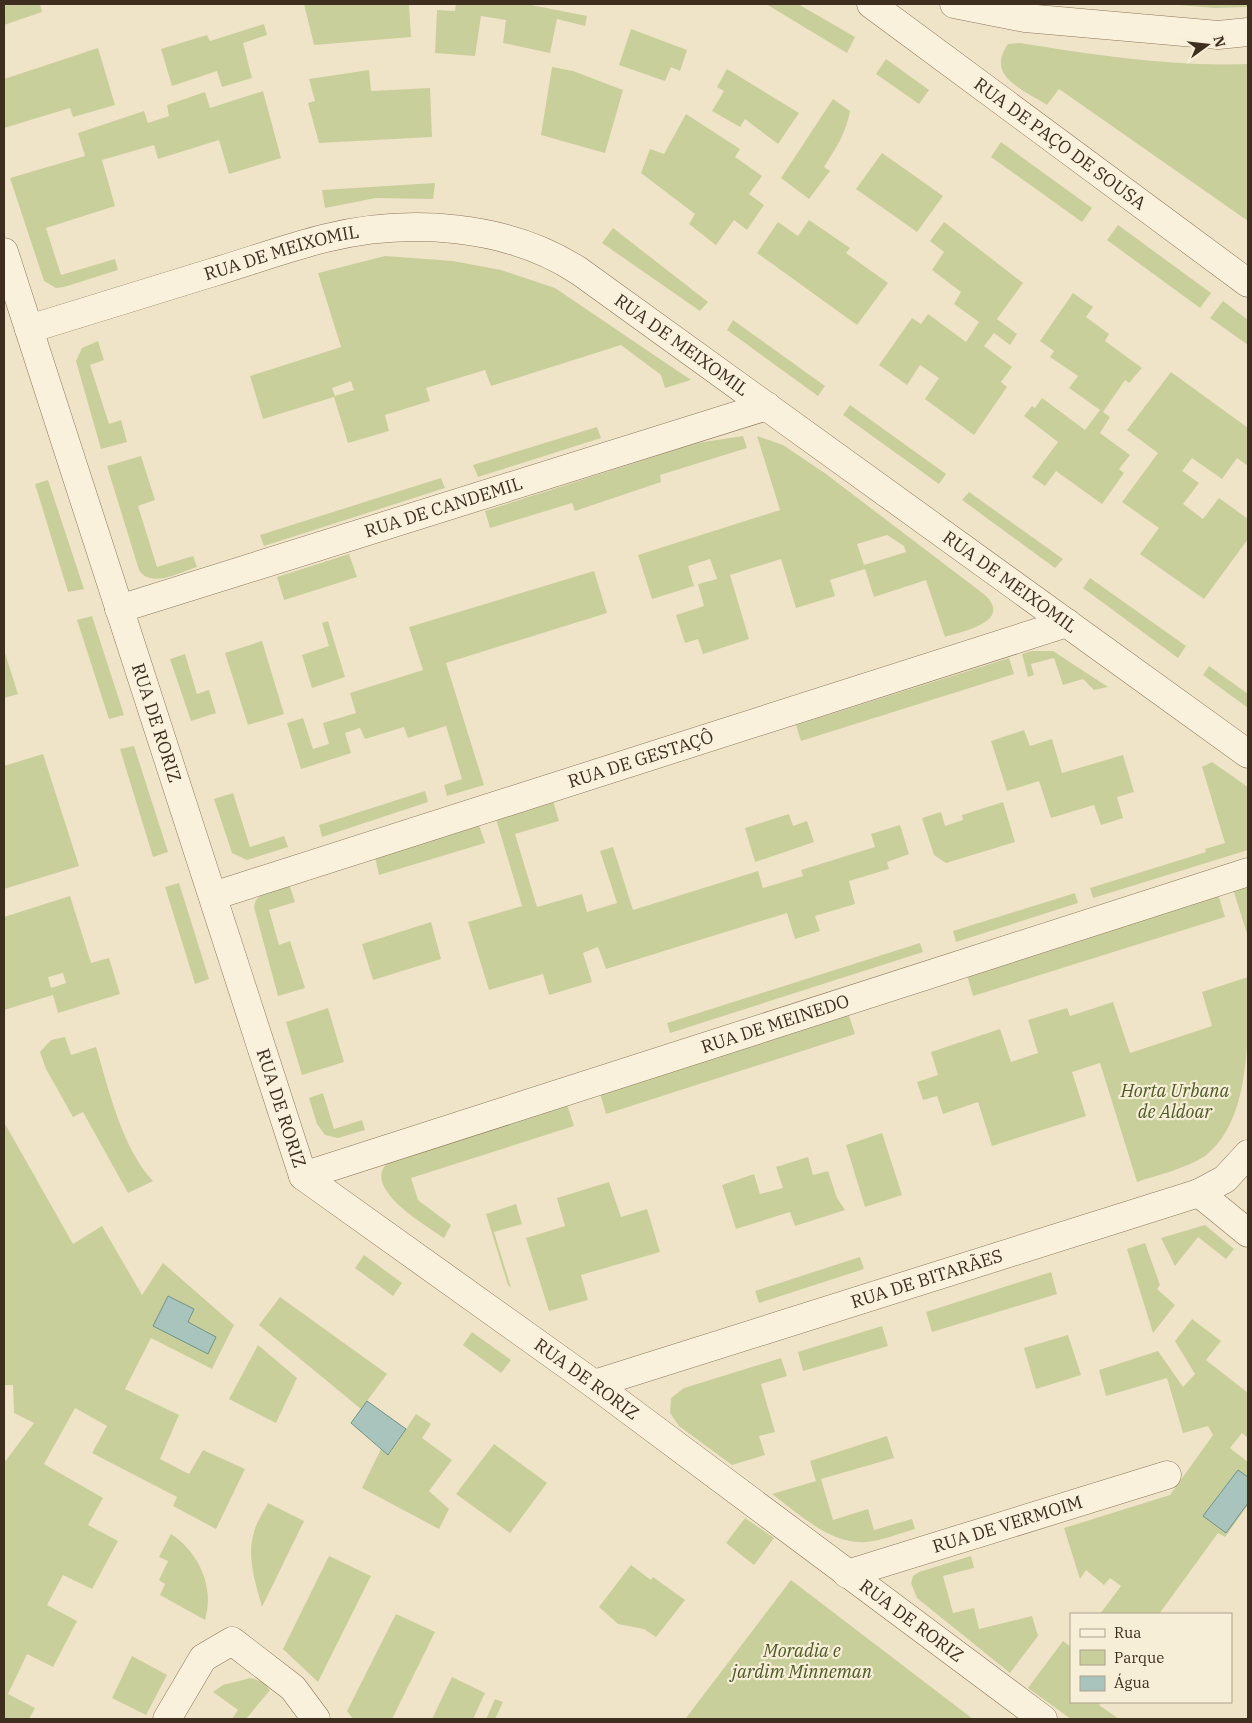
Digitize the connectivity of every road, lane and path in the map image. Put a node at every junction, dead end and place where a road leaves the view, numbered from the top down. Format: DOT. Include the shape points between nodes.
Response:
graph roads {
  1 [pos="871,4"];
  2 [pos="954,4"];
  3 [pos="1248,32"];
  4 [pos="4,252"];
  5 [pos="1248,283"];
  6 [pos="29,328"];
  7 [pos="767,406"];
  8 [pos="120,609"];
  9 [pos="1067,623"];
  10 [pos="1248,754"];
  11 [pos="1248,872"];
  12 [pos="213,896"];
  13 [pos="1248,1154"];
  14 [pos="303,1176"];
  15 [pos="1200,1193"];
  16 [pos="1248,1233"];
  17 [pos="594,1384"];
  18 [pos="1168,1475"];
  19 [pos="847,1574"];
  20 [pos="167,1719"];
  21 [pos="316,1719"];
  22 [pos="1044,1719"];
  1 -- 5 [label="street, RUA DE PAÇO DE SOUSA"];
  2 -- 3 [label="street" via="1025,18 1120,28 1218,34"];
  4 -- 6 [label="street, RUA DE RORIZ"];
  6 -- 7 [label="street, RUA DE MEIXOMIL" via="327,238 385,227 459,229 515,242 566,263"];
  6 -- 8 [label="street, RUA DE RORIZ"];
  7 -- 8 [label="street, RUA DE CANDEMIL"];
  7 -- 9 [label="street, RUA DE MEIXOMIL"];
  8 -- 12 [label="street, RUA DE RORIZ"];
  9 -- 10 [label="street, RUA DE MEIXOMIL"];
  9 -- 12 [label="street, RUA DE GESTAÇÔ"];
  11 -- 14 [label="street, RUA DE MEINEDO"];
  12 -- 14 [label="street, RUA DE RORIZ"];
  13 -- 15 [label="street, RUA DE BITARÃES" via="1225,1179"];
  14 -- 17 [label="street, RUA DE RORIZ"];
  15 -- 16 [label="street"];
  15 -- 17 [label="street, RUA DE BITARÃES"];
  17 -- 19 [label="street, RUA DE RORIZ"];
  18 -- 19 [label="street, RUA DE VERMOIM"];
  19 -- 22 [label="street, RUA DE RORIZ"];
  20 -- 21 [label="street" via="204,1658 232,1641 293,1688"];
}
